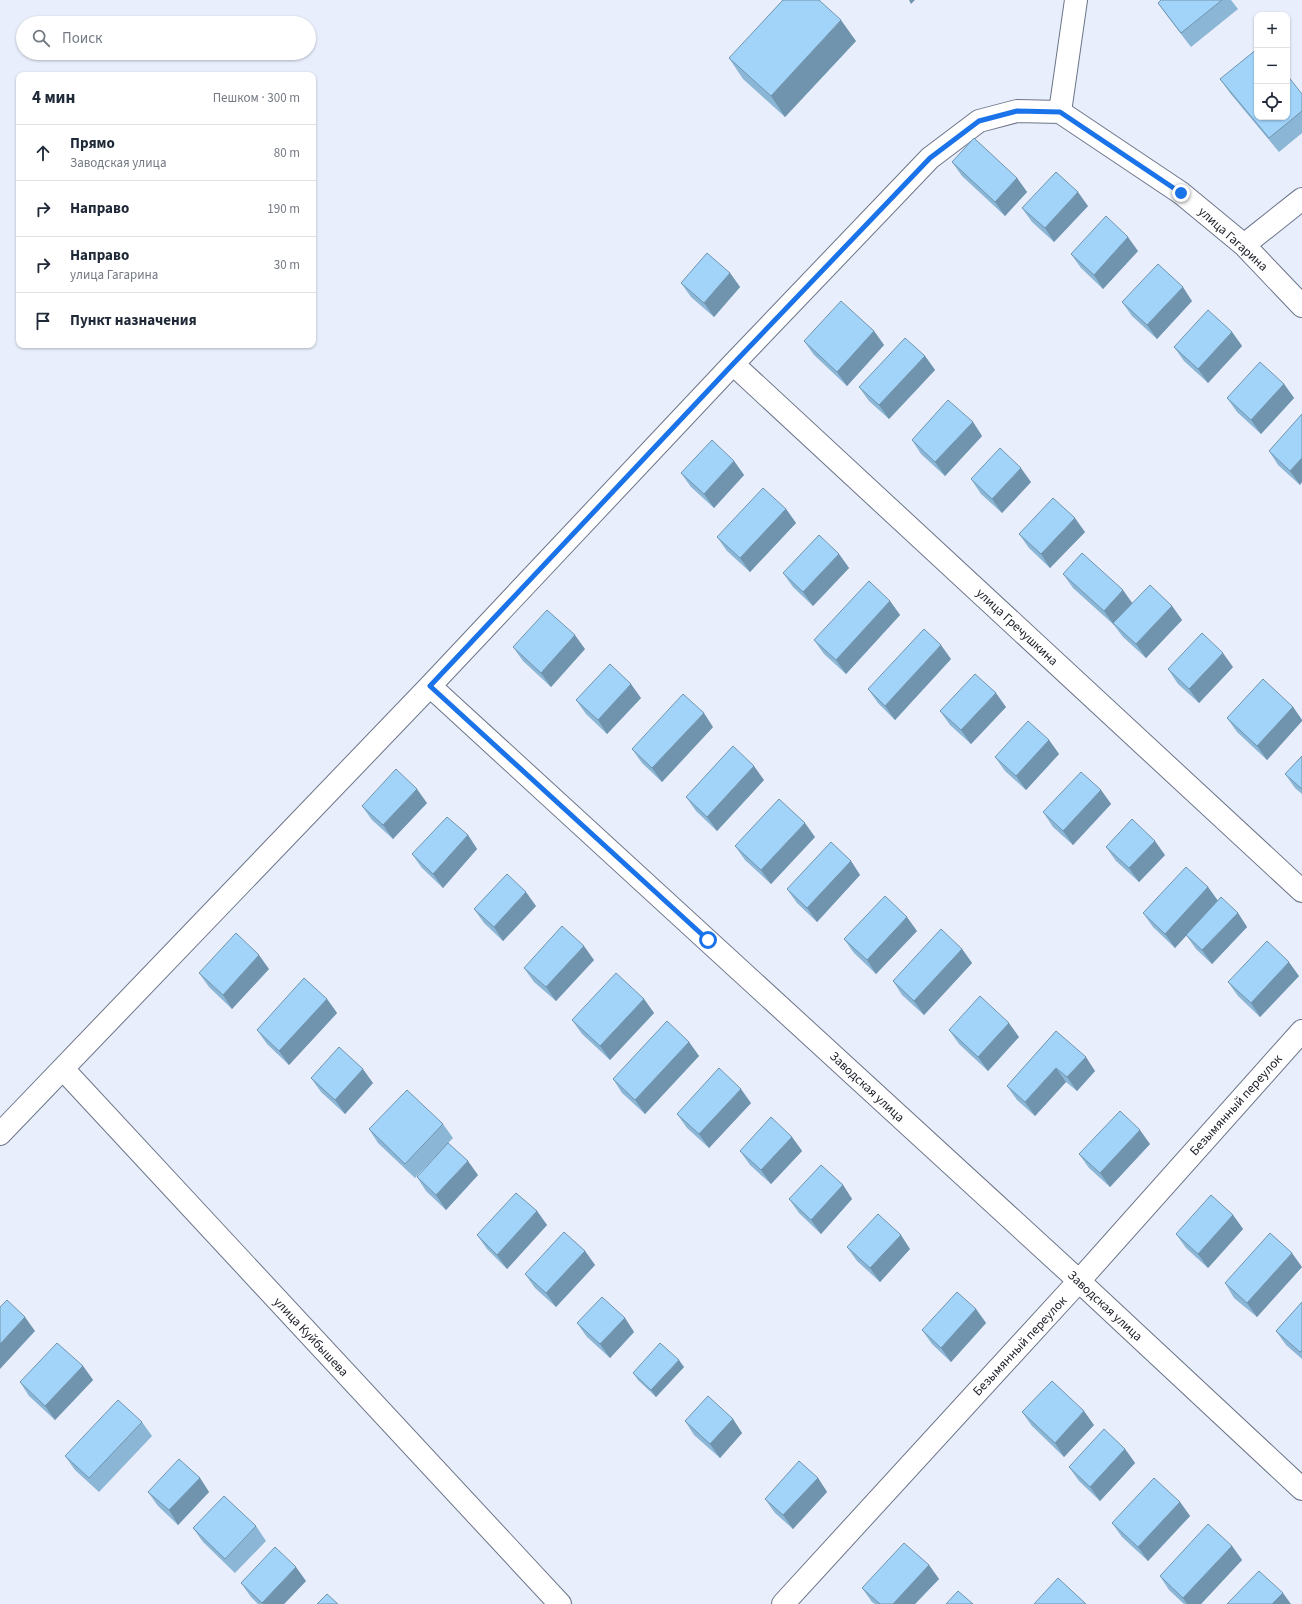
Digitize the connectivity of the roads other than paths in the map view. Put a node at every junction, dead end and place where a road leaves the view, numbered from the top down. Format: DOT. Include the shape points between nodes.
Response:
graph roads {
  1 [pos="1076,0"];
  2 [pos="1060,112"];
  3 [pos="1302,199"];
  4 [pos="1244,246"];
  5 [pos="1302,306"];
  6 [pos="733,364"];
  7 [pos="430,686"];
  8 [pos="1302,891"];
  9 [pos="1302,1031"];
  10 [pos="64,1069"];
  11 [pos="0,1134"];
  12 [pos="1079,1281"];
  13 [pos="1302,1489"];
  14 [pos="560,1604"];
  15 [pos="783,1604"];
  1 -- 2 [label="street"];
  2 -- 4 [label="street, улица Гагарина" via="1181,193"];
  2 -- 6 [label="street" via="1017,111 979,121 936,154"];
  3 -- 4 [label="street"];
  4 -- 5 [label="street, улица Гагарина"];
  6 -- 7 [label="street"];
  6 -- 8 [label="street, улица Гречушкина"];
  7 -- 10 [label="street"];
  7 -- 12 [label="street, Заводская улица"];
  9 -- 12 [label="street, Безымянный переулок"];
  10 -- 11 [label="street"];
  10 -- 14 [label="street, улица Куйбышева"];
  12 -- 13 [label="street, Заводская улица"];
  12 -- 15 [label="street, Безымянный переулок"];
}
